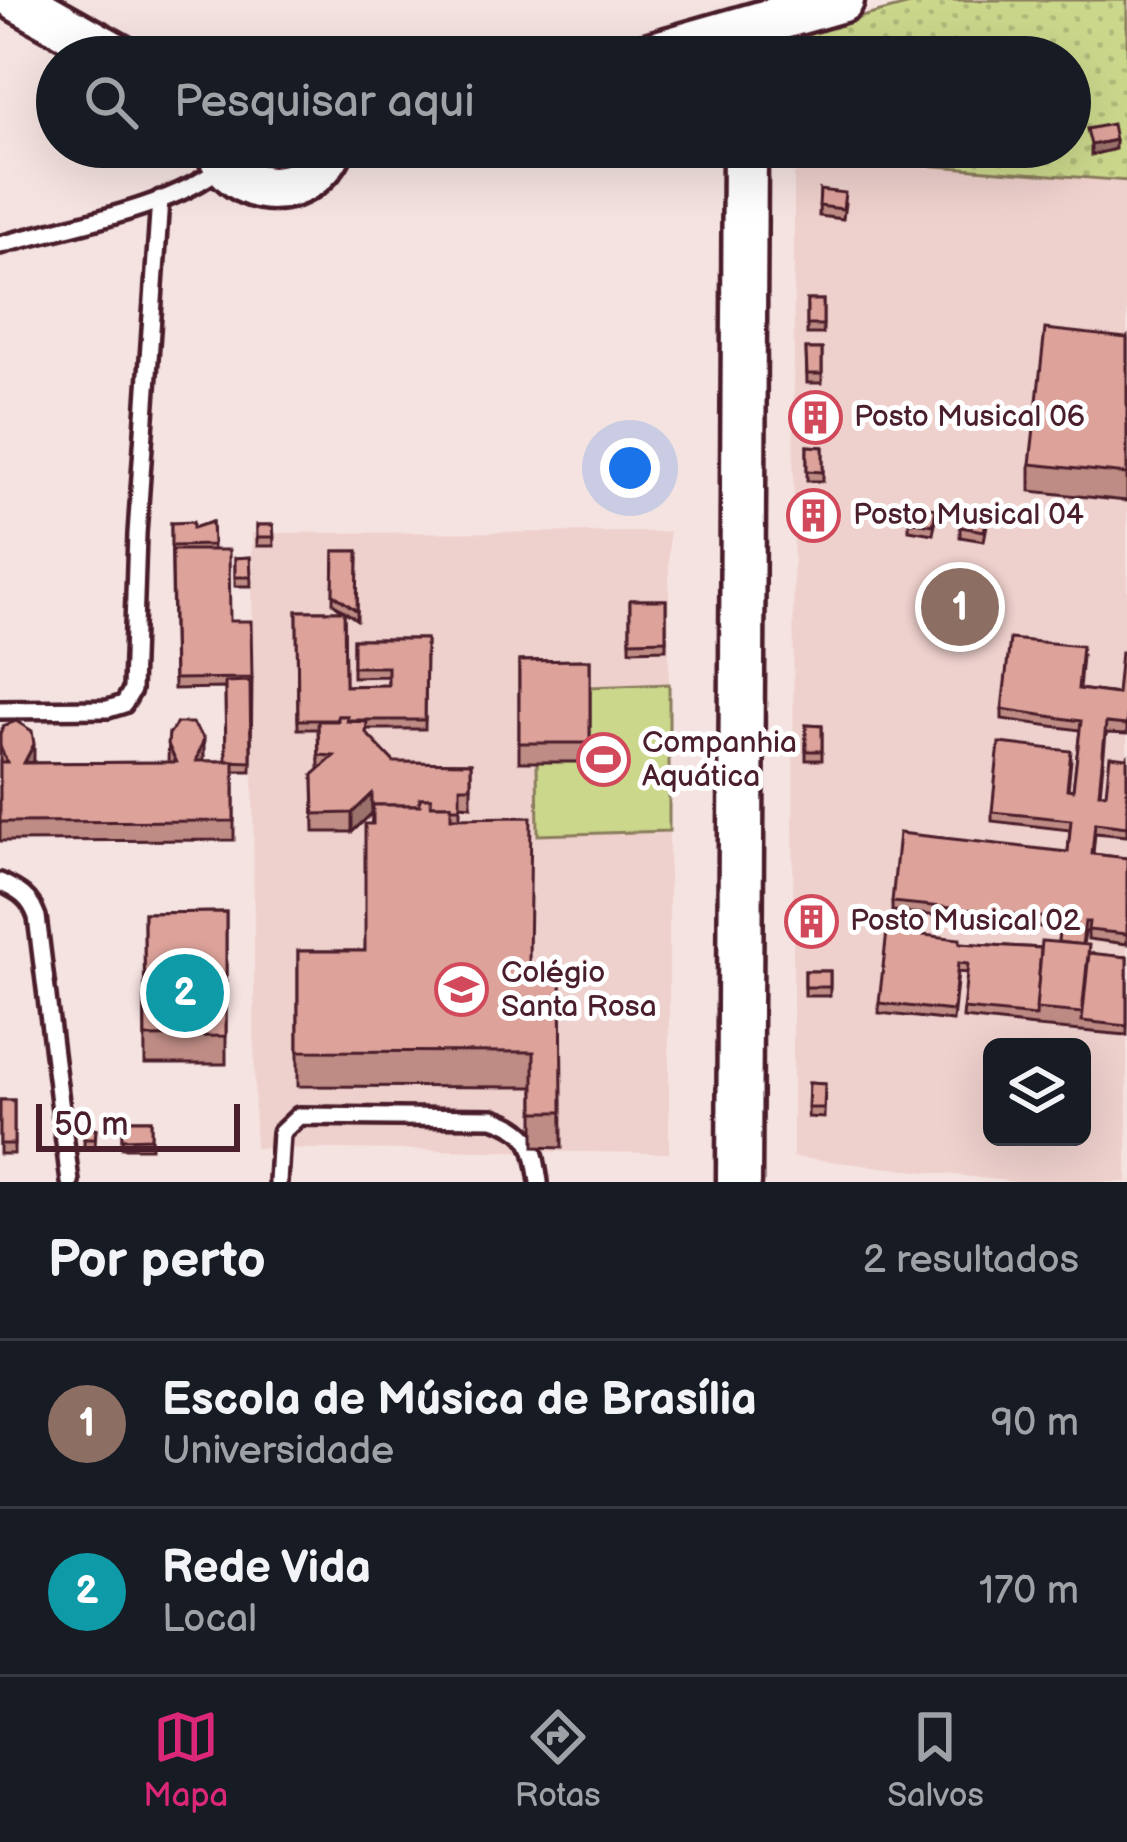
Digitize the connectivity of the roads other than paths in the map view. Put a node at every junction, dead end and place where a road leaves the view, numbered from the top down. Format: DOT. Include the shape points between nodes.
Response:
graph roads {
  1 [pos="18,0"];
  2 [pos="842,0"];
  3 [pos="82,36"];
  4 [pos="759,36"];
  5 [pos="210,168"];
  6 [pos="233,168"];
  7 [pos="318,168"];
  8 [pos="745,168"];
  9 [pos="160,199"];
  10 [pos="0,245"];
  11 [pos="0,710"];
  12 [pos="0,882"];
  13 [pos="70,1182"];
  14 [pos="278,1182"];
  15 [pos="539,1182"];
  16 [pos="739,1182"];
  1 -- 3 [label="street"];
  2 -- 4 [label="street"];
  5 -- 9 [label="lane" via="195,186"];
  6 -- 7 [label="street" via="250,184 282,189"];
  8 -- 16 [label="street"];
  9 -- 10 [label="lane"];
  9 -- 11 [label="lane" via="132,690 108,710"];
  12 -- 13 [label="lane" via="32,902 38,917"];
  14 -- 15 [label="lane" via="281,1133 299,1116 493,1118 528,1137"];
}
